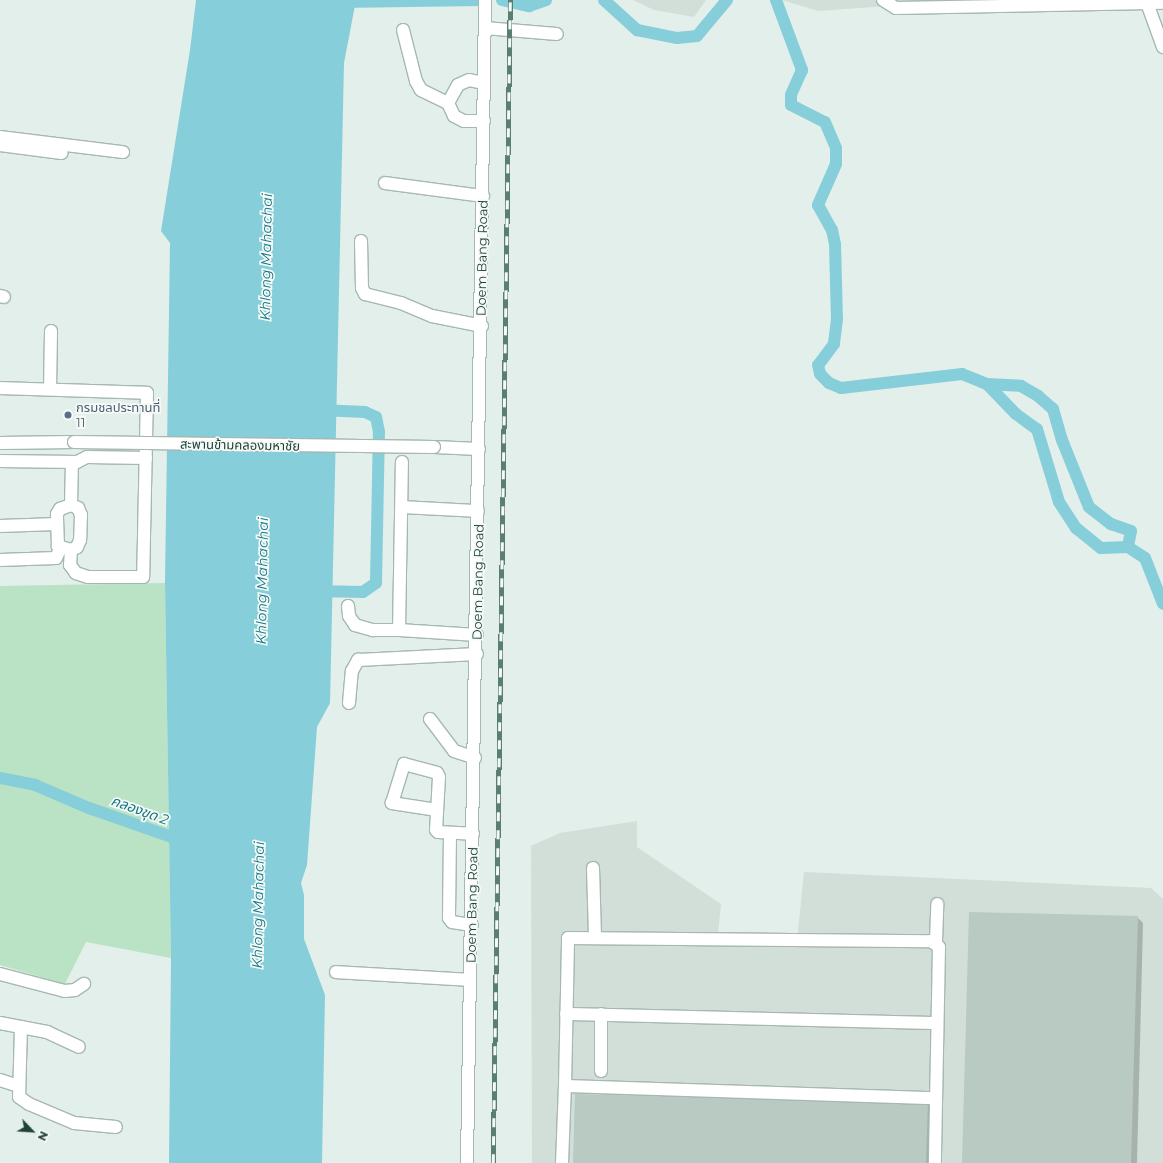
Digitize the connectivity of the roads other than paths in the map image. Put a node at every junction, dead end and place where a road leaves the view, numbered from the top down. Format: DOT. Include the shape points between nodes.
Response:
graph roads {
  1 [pos="883,0"];
  2 [pos="1139,2"];
  3 [pos="988,3"];
  4 [pos="1163,3"];
  5 [pos="486,6"];
  6 [pos="485,28"];
  7 [pos="403,30"];
  8 [pos="557,34"];
  9 [pos="1163,46"];
  10 [pos="484,83"];
  11 [pos="448,103"];
  12 [pos="484,121"];
  13 [pos="0,137"];
  14 [pos="0,146"];
  15 [pos="123,152"];
  16 [pos="61,153"];
  17 [pos="385,184"];
  18 [pos="483,196"];
  19 [pos="361,241"];
  20 [pos="482,326"];
  21 [pos="52,331"];
  22 [pos="0,388"];
  23 [pos="50,389"];
  24 [pos="0,443"];
  25 [pos="479,449"];
  26 [pos="146,458"];
  27 [pos="0,461"];
  28 [pos="72,462"];
  29 [pos="402,462"];
  30 [pos="71,505"];
  31 [pos="403,507"];
  32 [pos="478,511"];
  33 [pos="57,524"];
  34 [pos="0,526"];
  35 [pos="66,549"];
  36 [pos="0,560"];
  37 [pos="348,606"];
  38 [pos="399,630"];
  39 [pos="477,635"];
  40 [pos="477,654"];
  41 [pos="349,703"];
  42 [pos="430,719"];
  43 [pos="475,758"];
  44 [pos="437,810"];
  45 [pos="450,834"];
  46 [pos="473,834"];
  47 [pos="593,868"];
  48 [pos="937,904"];
  49 [pos="472,925"];
  50 [pos="595,937"];
  51 [pos="936,942"];
  52 [pos="336,972"];
  53 [pos="0,974"];
  54 [pos="470,980"];
  55 [pos="84,984"];
  56 [pos="566,1014"];
  57 [pos="601,1014"];
  58 [pos="0,1023"];
  59 [pos="937,1023"];
  60 [pos="21,1027"];
  61 [pos="79,1047"];
  62 [pos="600,1071"];
  63 [pos="0,1080"];
  64 [pos="18,1086"];
  65 [pos="565,1086"];
  66 [pos="936,1098"];
  67 [pos="116,1127"];
  68 [pos="467,1163"];
  69 [pos="562,1163"];
  70 [pos="935,1163"];
  1 -- 3 [label="street" via="896,8"];
  2 -- 3 [label="street"];
  2 -- 4 [label="street"];
  2 -- 9 [label="street"];
  5 -- 6 [label="street, Doem Bang Road"];
  6 -- 8 [label="street"];
  6 -- 10 [label="street, Doem Bang Road"];
  7 -- 11 [label="street" via="416,81 421,90"];
  10 -- 11 [label="street" via="469,80 458,85"];
  10 -- 12 [label="street, Doem Bang Road"];
  11 -- 12 [label="street" via="454,116 464,120"];
  12 -- 18 [label="street, Doem Bang Road"];
  13 -- 15 [label="street"];
  14 -- 16 [label="street"];
  17 -- 18 [label="street"];
  18 -- 20 [label="street, Doem Bang Road"];
  19 -- 20 [label="street" via="362,288 370,298 401,303 432,316"];
  20 -- 25 [label="street, Doem Bang Road"];
  21 -- 23 [label="street"];
  22 -- 23 [label="street"];
  23 -- 26 [label="street" via="147,392"];
  24 -- 25 [label="street, สะพานข้ามคลองมหาชัย, bridge"];
  25 -- 32 [label="street, Doem Bang Road"];
  26 -- 28 [label="street" via="87,457"];
  26 -- 35 [label="street" via="143,577 88,577 76,573 70,565"];
  27 -- 28 [label="street"];
  28 -- 30 [label="street"];
  29 -- 31 [label="street"];
  30 -- 33 [label="street" via="60,509"];
  30 -- 35 [label="street" via="78,508 81,515 80,540 77,547"];
  31 -- 32 [label="street"];
  31 -- 38 [label="street"];
  32 -- 39 [label="street, Doem Bang Road"];
  33 -- 34 [label="street"];
  33 -- 35 [label="street" via="58,546"];
  35 -- 36 [label="street" via="56,558"];
  37 -- 38 [label="street" via="349,616 354,625 373,630"];
  38 -- 39 [label="street"];
  39 -- 40 [label="street, Doem Bang Road"];
  40 -- 41 [label="street" via="358,660 352,672"];
  40 -- 43 [label="street, Doem Bang Road"];
  42 -- 43 [label="street" via="454,751"];
  43 -- 46 [label="street, Doem Bang Road"];
  44 -- 44 [label="street" via="437,773 404,764 392,803"];
  44 -- 45 [label="street" via="436,830"];
  45 -- 46 [label="street"];
  45 -- 49 [label="street" via="449,918 452,922"];
  46 -- 49 [label="street, Doem Bang Road"];
  47 -- 50 [label="street"];
  48 -- 51 [label="street"];
  49 -- 54 [label="street, Doem Bang Road"];
  50 -- 51 [label="street"];
  50 -- 56 [label="street" via="568,938"];
  51 -- 59 [label="street" via="939,947"];
  52 -- 54 [label="street"];
  53 -- 55 [label="street" via="65,992 75,990"];
  54 -- 68 [label="street, Doem Bang Road"];
  56 -- 57 [label="street"];
  56 -- 65 [label="street"];
  57 -- 59 [label="street"];
  57 -- 62 [label="street"];
  58 -- 60 [label="street"];
  59 -- 66 [label="street"];
  60 -- 61 [label="street" via="47,1032"];
  60 -- 64 [label="street"];
  63 -- 64 [label="street"];
  64 -- 67 [label="street" via="19,1096 40,1109 74,1123"];
  65 -- 66 [label="street"];
  65 -- 69 [label="street"];
  66 -- 70 [label="street"];
}
